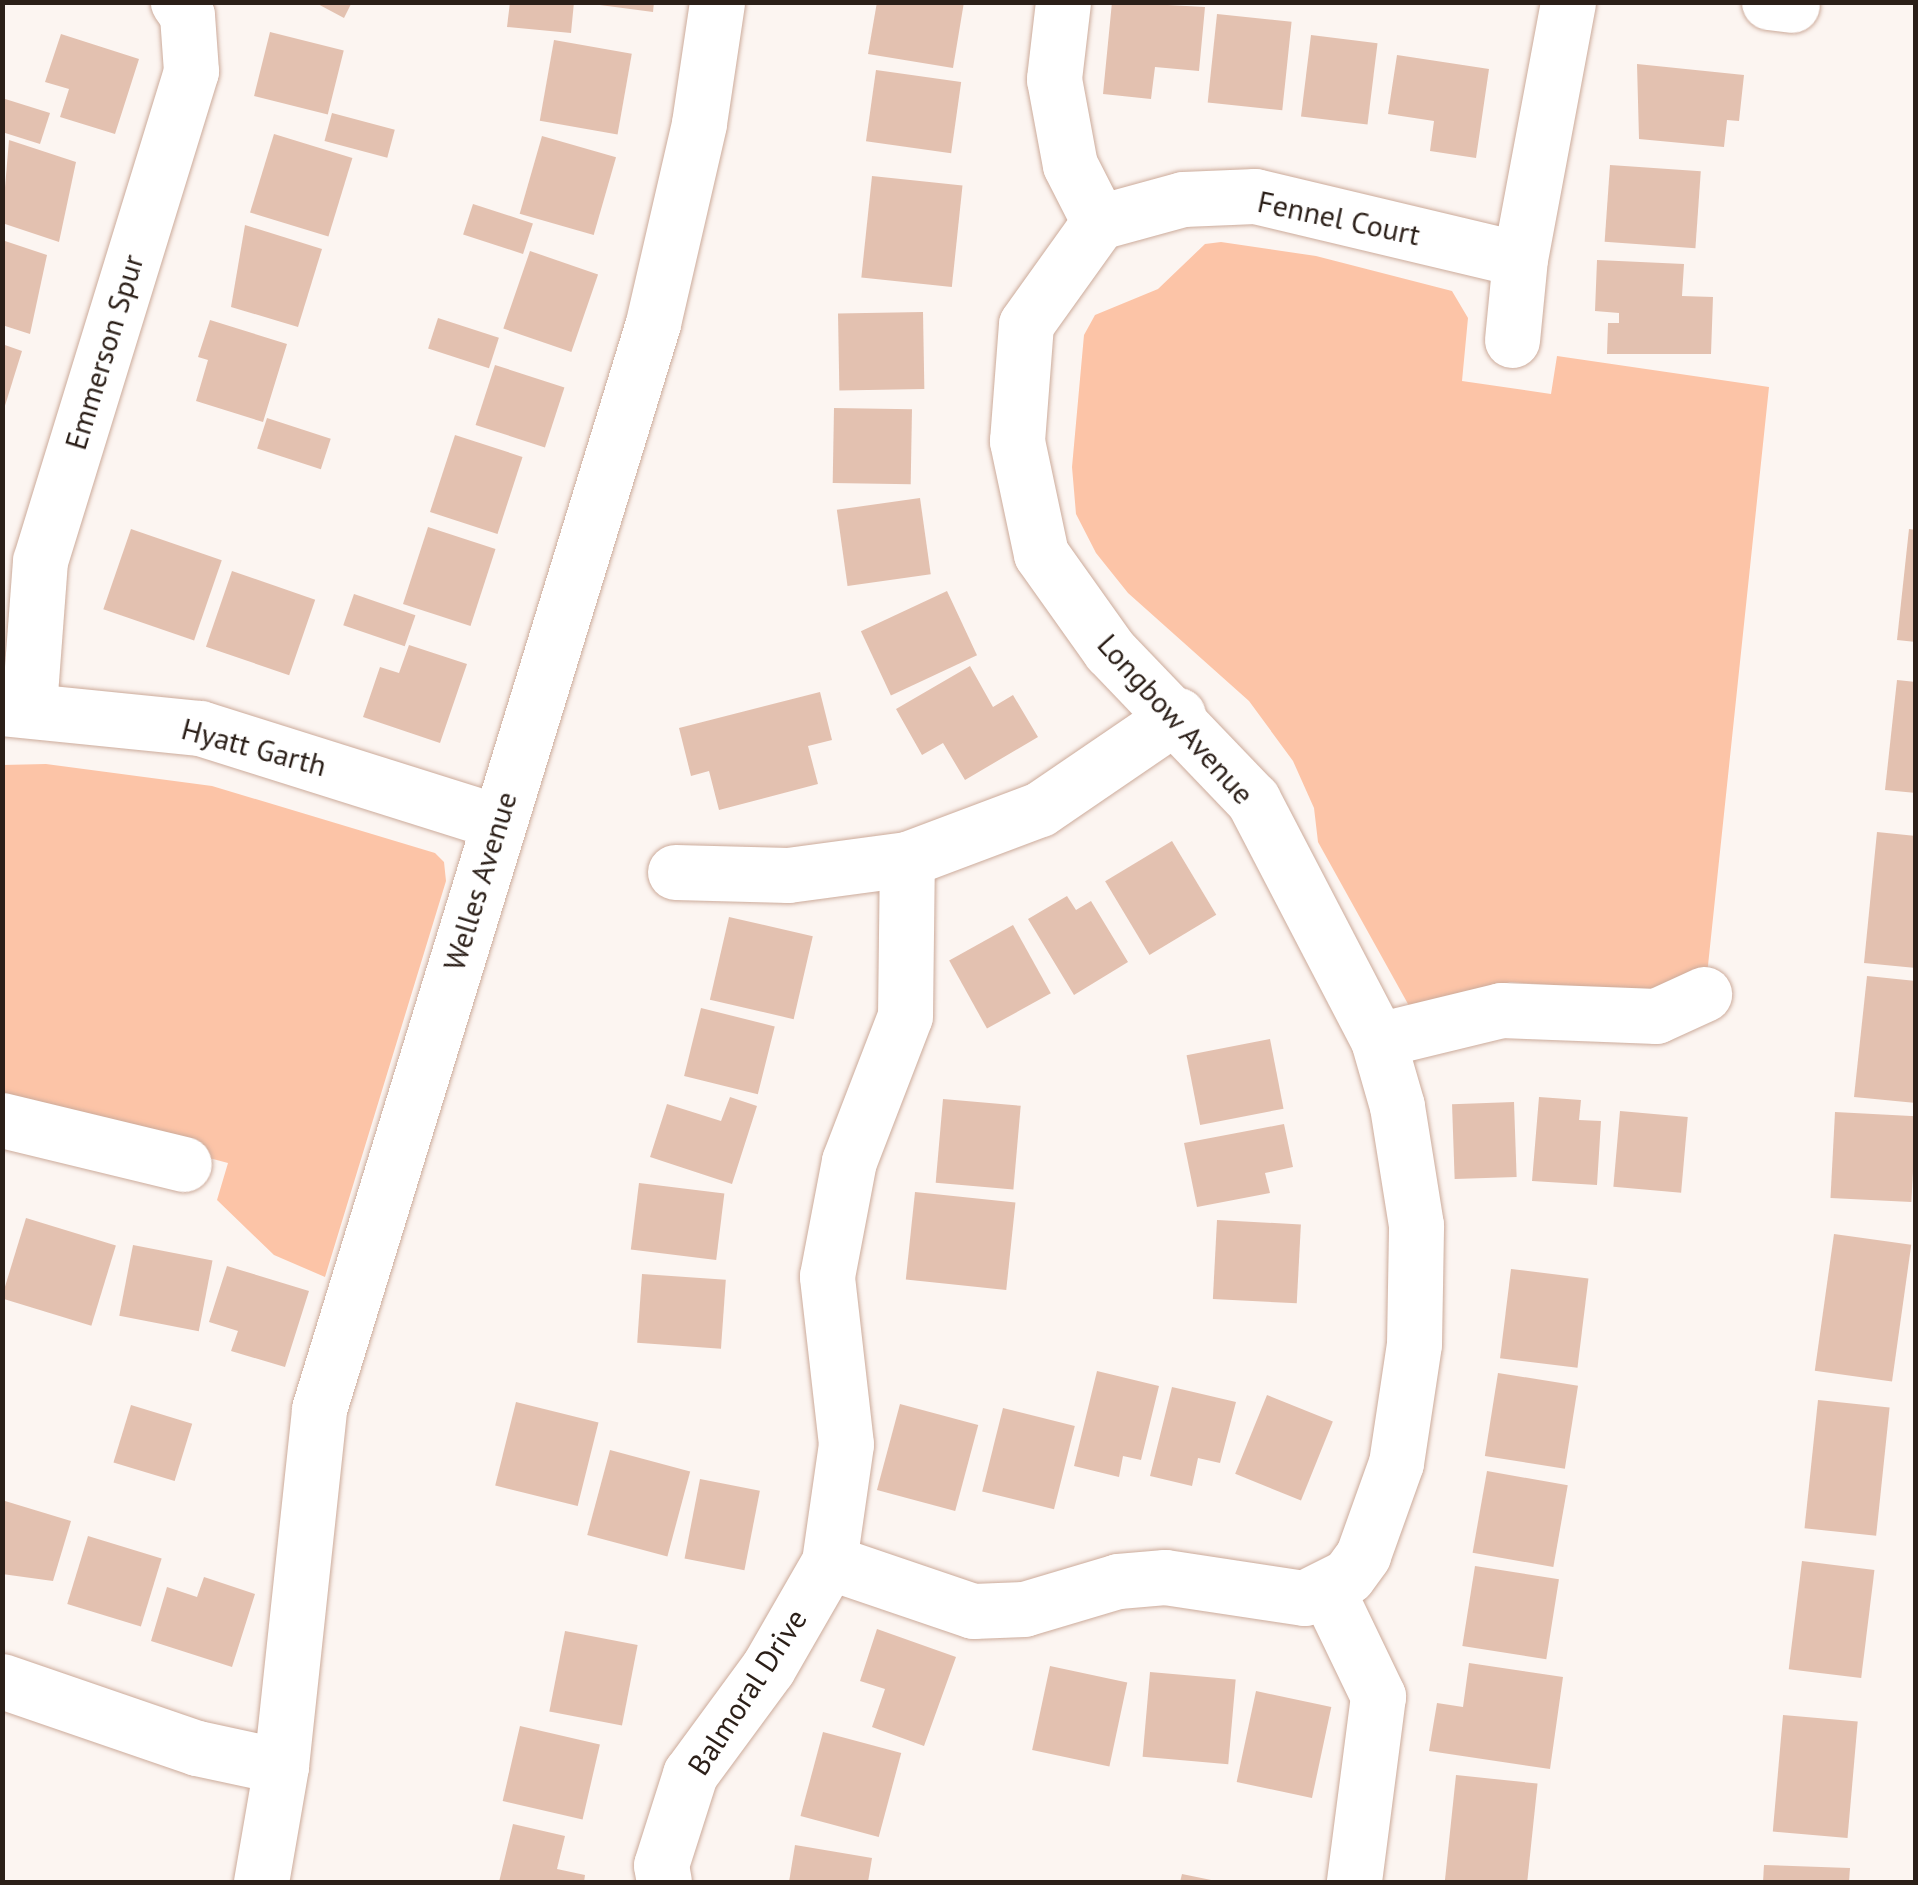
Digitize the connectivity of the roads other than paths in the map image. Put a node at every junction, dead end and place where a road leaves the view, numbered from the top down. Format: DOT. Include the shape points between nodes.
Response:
graph roads {
  1 [pos="178,2"];
  2 [pos="717,2"];
  3 [pos="1062,2"];
  4 [pos="1568,2"];
  5 [pos="1099,222"];
  6 [pos="1520,259"];
  7 [pos="1512,340"];
  8 [pos="16,707"];
  9 [pos="1178,715"];
  10 [pos="498,822"];
  11 [pos="907,859"];
  12 [pos="675,872"];
  13 [pos="1704,994"];
  14 [pos="1378,1040"];
  15 [pos="2,1120"];
  16 [pos="184,1164"];
  17 [pos="830,1562"];
  18 [pos="1328,1590"];
  19 [pos="2,1680"];
  20 [pos="281,1766"];
  21 [pos="261,1882"];
  22 [pos="664,1882"];
  23 [pos="1354,1882"];
  1 -- 8 [label="street, Emmerson Spur" via="187,15 191,71 40,562"];
  2 -- 10 [label="street, Welles Avenue" via="700,123 653,323"];
  3 -- 5 [label="street" via="1054,80 1070,165"];
  4 -- 6 [label="street"];
  5 -- 6 [label="street, Fennel Court" via="1184,199 1255,196"];
  5 -- 9 [label="street, Longbow Avenue" via="1026,324 1017,441 1041,554 1110,651"];
  6 -- 7 [label="street"];
  8 -- 10 [label="street, Hyatt Garth" via="200,728"];
  9 -- 11 [label="street" via="1040,809"];
  9 -- 14 [label="street, Longbow Avenue" via="1253,800"];
  10 -- 20 [label="street, Welles Avenue" via="319,1409"];
  11 -- 12 [label="street" via="788,875"];
  11 -- 17 [label="street, Balmoral Drive" via="905,1016 850,1161 826,1276 846,1444"];
  13 -- 14 [label="street" via="1656,1016 1501,1010"];
  14 -- 18 [label="street, Longbow Avenue" via="1397,1106 1416,1225 1414,1344 1396,1463 1363,1555"];
  15 -- 16 [label="street"];
  17 -- 18 [label="street" via="972,1611 1024,1609 1118,1581 1165,1577 1280,1598"];
  17 -- 22 [label="street, Balmoral Drive" via="768,1668 690,1774 661,1865"];
  18 -- 23 [label="street" via="1378,1696"];
  19 -- 20 [label="street" via="197,1748"];
  20 -- 21 [label="street, Welles Avenue"];
}
